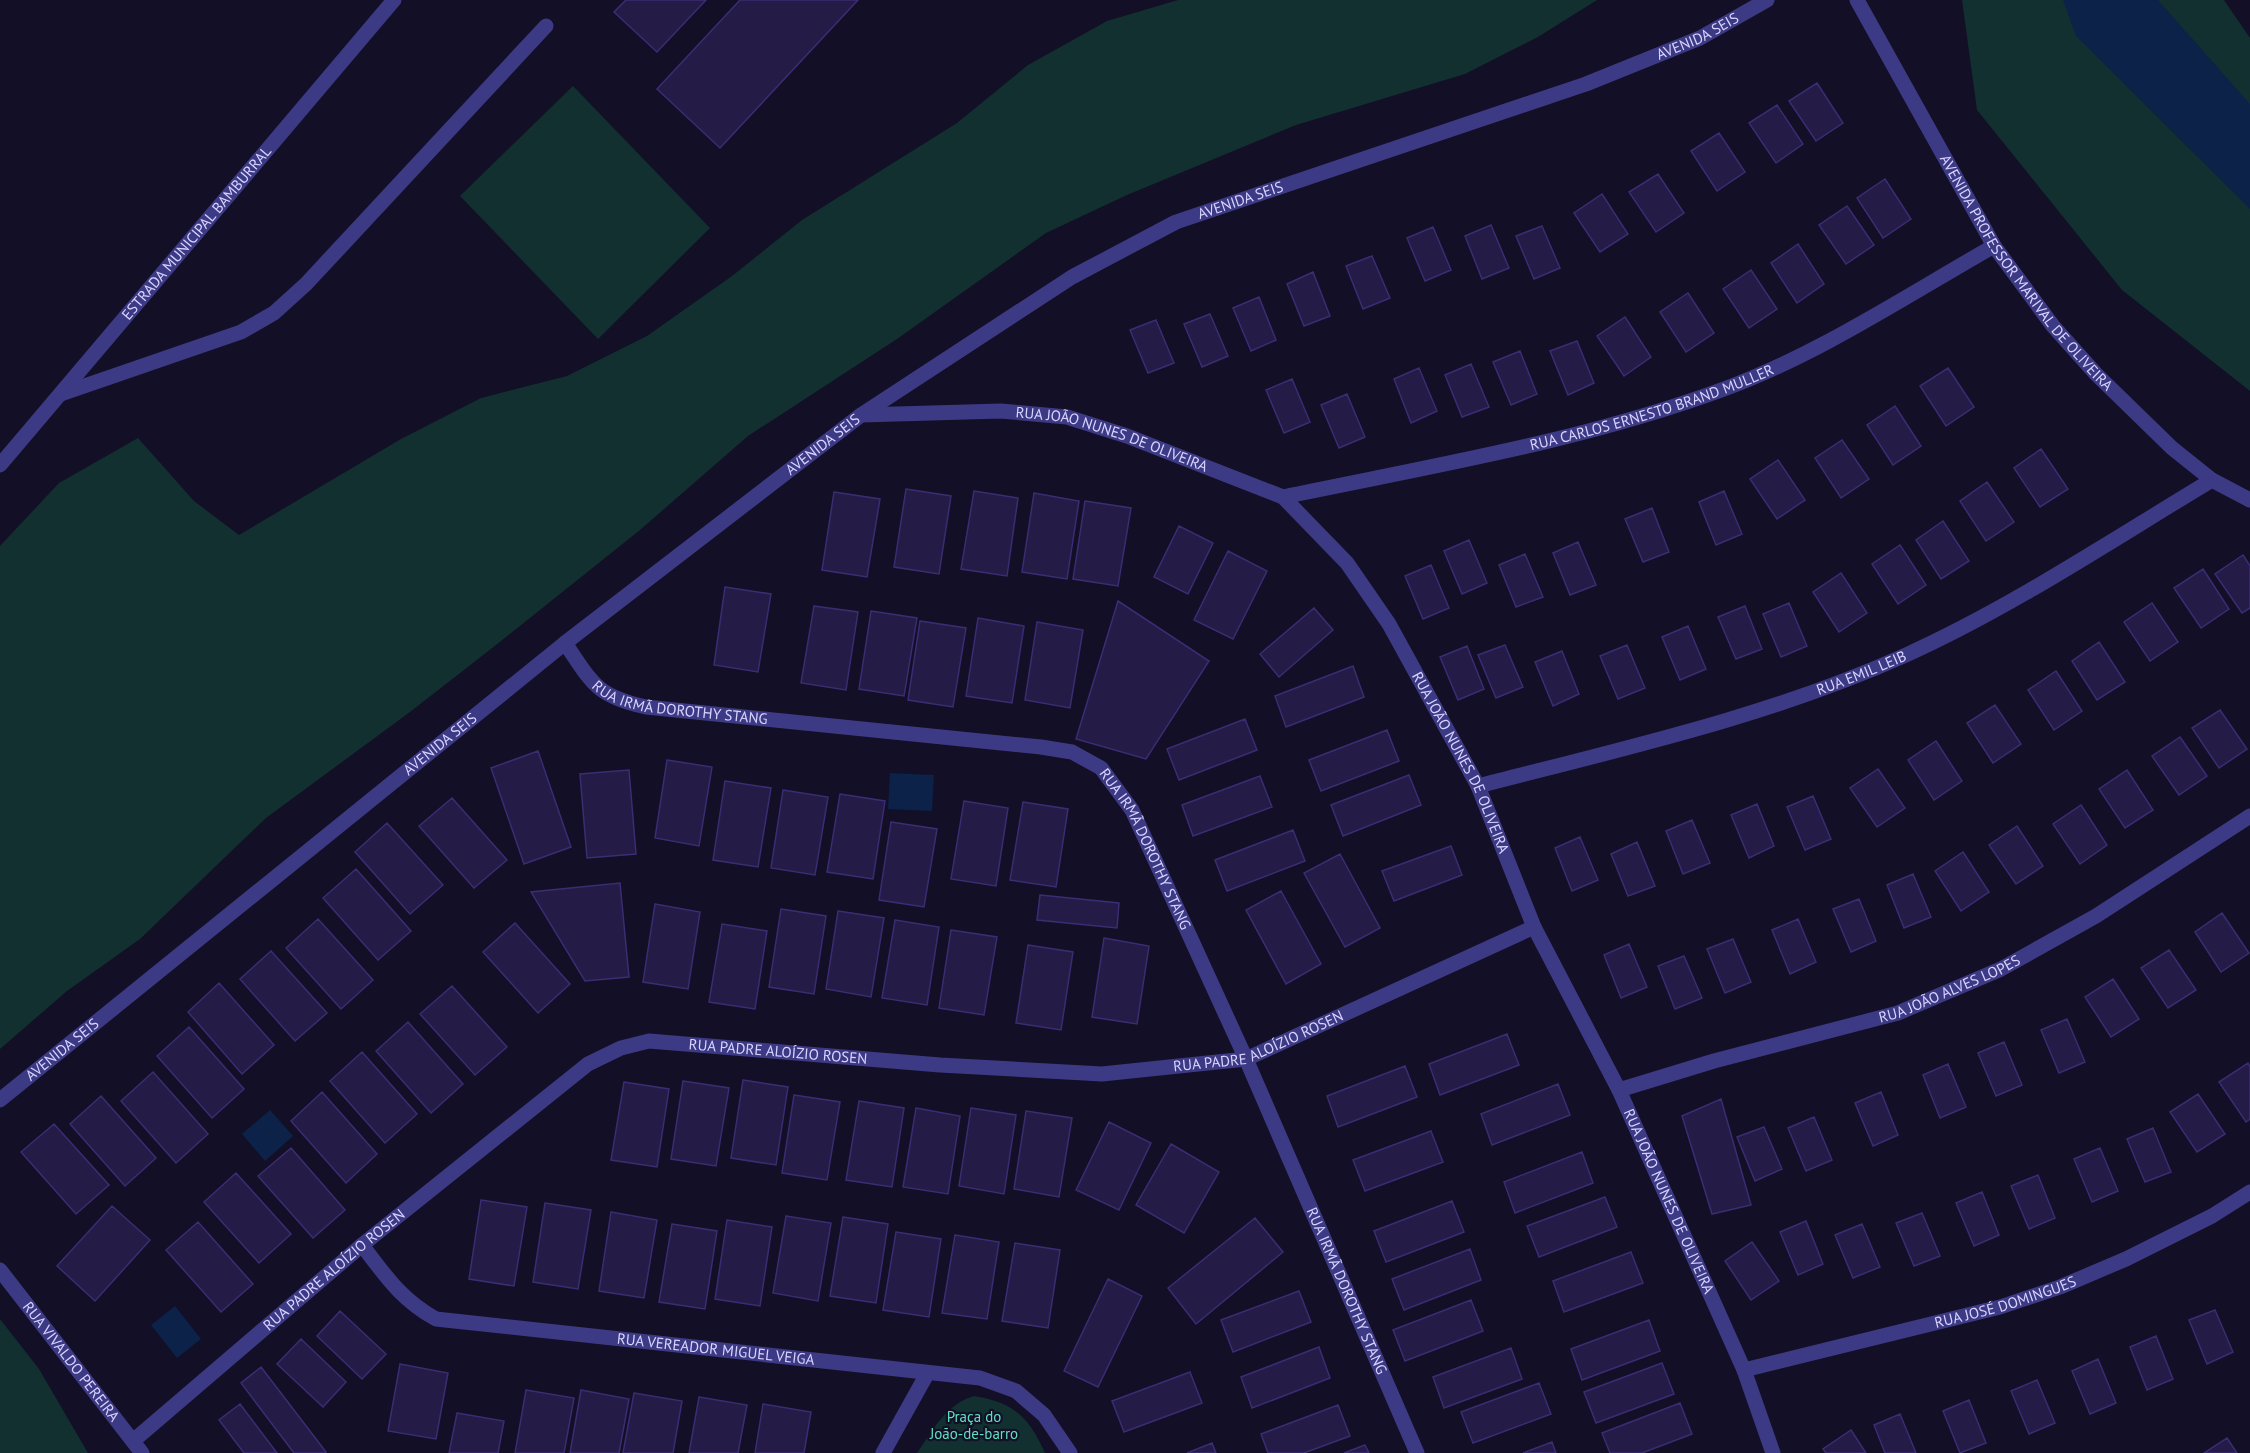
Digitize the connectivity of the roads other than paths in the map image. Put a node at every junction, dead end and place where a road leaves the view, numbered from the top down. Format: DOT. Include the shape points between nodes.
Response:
graph roads {
  1 [pos="394,0"];
  2 [pos="1767,0"];
  3 [pos="1857,0"];
  4 [pos="546,26"];
  5 [pos="1994,246"];
  6 [pos="61,394"];
  7 [pos="861,415"];
  8 [pos="0,465"];
  9 [pos="2212,480"];
  10 [pos="1283,497"];
  11 [pos="2250,500"];
  12 [pos="565,643"];
  13 [pos="1478,786"];
  14 [pos="2250,816"];
  15 [pos="1534,927"];
  16 [pos="1246,1059"];
  17 [pos="1619,1090"];
  18 [pos="0,1100"];
  19 [pos="2250,1192"];
  20 [pos="363,1245"];
  21 [pos="0,1270"];
  22 [pos="1744,1370"];
  23 [pos="927,1374"];
  24 [pos="138,1447"];
  25 [pos="883,1453"];
  26 [pos="1070,1453"];
  27 [pos="1417,1453"];
  28 [pos="1773,1453"];
  1 -- 6 [label="street, ESTRADA MUNICIPAL BAMBURRAL"];
  2 -- 7 [label="street, AVENIDA SEIS" via="1700,38 1586,84 1176,222 1072,277"];
  3 -- 5 [label="street, AVENIDA PROFESSOR MARIVAL DE OLIVEIRA"];
  4 -- 6 [label="street" via="306,284 274,313 241,332"];
  5 -- 9 [label="street, AVENIDA PROFESSOR MARIVAL DE OLIVEIRA" via="2053,326 2096,375 2172,448"];
  5 -- 10 [label="street, RUA CARLOS ERNESTO BRAND MULLER" via="1819,345 1727,388 1643,417"];
  6 -- 8 [label="street, ESTRADA MUNICIPAL BAMBURRAL"];
  7 -- 10 [label="street, RUA JOÃO NUNES DE OLIVEIRA" via="1001,411 1067,417 1127,436"];
  7 -- 12 [label="street, AVENIDA SEIS"];
  9 -- 11 [label="street, AVENIDA PROFESSOR MARIVAL DE OLIVEIRA"];
  9 -- 13 [label="street, RUA EMIL LEIB" via="1963,628 1905,656 1706,725"];
  10 -- 13 [label="street, RUA JOÃO NUNES DE OLIVEIRA" via="1347,563 1389,624"];
  12 -- 16 [label="street, RUA IRMÃ DOROTHY STANG" via="594,686 618,701 1041,747 1072,752 1101,768 1132,810"];
  12 -- 18 [label="street, AVENIDA SEIS"];
  13 -- 15 [label="street, RUA JOÃO NUNES DE OLIVEIRA"];
  14 -- 17 [label="street, RUA JOÃO ALVES LOPES" via="2096,916 1991,974 1898,1013"];
  15 -- 16 [label="street, RUA PADRE ALOÍZIO ROSEN"];
  15 -- 17 [label="street, RUA JOÃO NUNES DE OLIVEIRA"];
  16 -- 20 [label="street, RUA PADRE ALOÍZIO ROSEN" via="1102,1074 649,1041 621,1048 588,1064"];
  16 -- 27 [label="street, RUA IRMÃ DOROTHY STANG"];
  17 -- 22 [label="street, RUA JOÃO NUNES DE OLIVEIRA"];
  19 -- 22 [label="street, RUA JOSÉ DOMINGUES" via="2212,1216 2060,1287 2000,1307"];
  20 -- 23 [label="street, RUA VEREADOR MIGUEL VEIGA" via="414,1308 436,1318"];
  20 -- 24 [label="street, RUA PADRE ALOÍZIO ROSEN"];
  21 -- 24 [label="street, RUA VIVALDO PEREIRA"];
  22 -- 28 [label="street, RUA JOÃO NUNES DE OLIVEIRA"];
  23 -- 25 [label="street"];
  23 -- 26 [label="street, RUA VEREADOR MIGUEL VEIGA" via="980,1378 1016,1391 1044,1415"];
}
